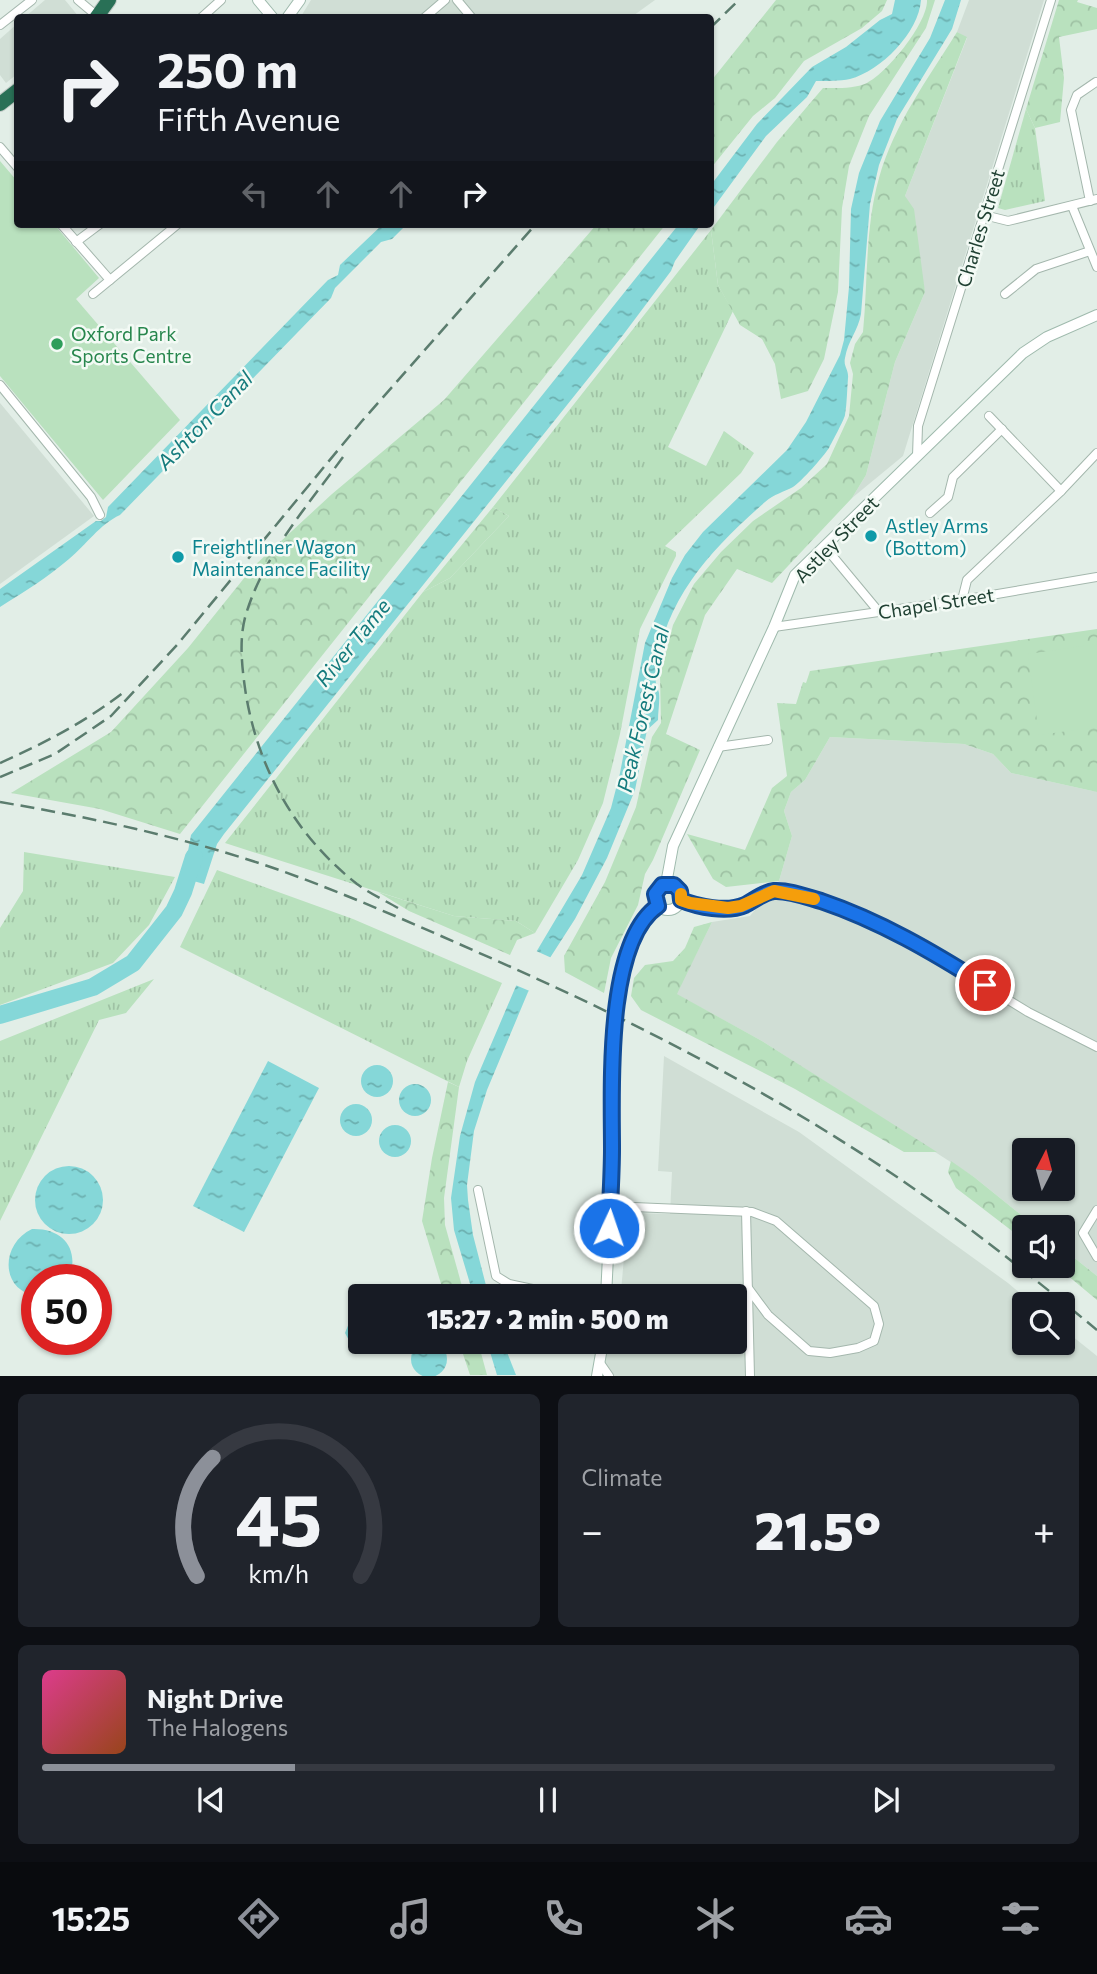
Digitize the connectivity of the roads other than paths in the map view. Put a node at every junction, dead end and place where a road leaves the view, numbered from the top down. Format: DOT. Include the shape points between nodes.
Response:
graph roads {
  1 [pos="32,0"];
  2 [pos="78,0"];
  3 [pos="109,0"];
  4 [pos="221,0"];
  5 [pos="258,0"];
  6 [pos="445,0"];
  7 [pos="457,0"];
  8 [pos="1051,0"];
  9 [pos="14,14"];
  10 [pos="14,14"];
  11 [pos="93,14"];
  12 [pos="98,14"];
  13 [pos="205,14"];
  14 [pos="270,14"];
  15 [pos="429,14"];
  16 [pos="469,14"];
  17 [pos="0,25"];
  18 [pos="1097,82"];
  19 [pos="14,93"];
  20 [pos="0,104"];
  21 [pos="0,147"];
  22 [pos="14,163"];
  23 [pos="1094,200"];
  24 [pos="1072,206"];
  25 [pos="984,215"];
  26 [pos="64,228"];
  27 [pos="95,228"];
  28 [pos="173,228"];
  29 [pos="76,242"];
  30 [pos="1090,251"];
  31 [pos="1097,267"];
  32 [pos="110,280"];
  33 [pos="93,294"];
  34 [pos="1005,294"];
  35 [pos="1097,315"];
  36 [pos="0,385"];
  37 [pos="989,416"];
  38 [pos="1002,429"];
  39 [pos="1097,453"];
  40 [pos="917,457"];
  41 [pos="1061,491"];
  42 [pos="930,513"];
  43 [pos="100,515"];
  44 [pos="824,547"];
  45 [pos="1097,577"];
  46 [pos="962,600"];
  47 [pos="879,612"];
  48 [pos="774,627"];
  49 [pos="768,740"];
  50 [pos="719,747"];
  51 [pos="666,884"];
  52 [pos="681,900"];
  53 [pos="658,906"];
  54 [pos="1097,1047"];
  55 [pos="478,1190"];
  56 [pos="610,1206"];
  57 [pos="1097,1210"];
  58 [pos="746,1211"];
  59 [pos="1097,1257"];
  60 [pos="509,1284"];
  61 [pos="607,1284"];
  62 [pos="748,1288"];
  63 [pos="601,1354"];
  64 [pos="600,1363"];
  65 [pos="597,1376"];
  66 [pos="609,1376"];
  67 [pos="750,1376"];
  1 -- 10 [label="street"];
  2 -- 11 [label="street"];
  3 -- 12 [label="highway"];
  4 -- 13 [label="street"];
  5 -- 14 [label="main road"];
  6 -- 15 [label="street"];
  7 -- 16 [label="street"];
  8 -- 25 [label="street, Charles Street"];
  9 -- 17 [label="street"];
  18 -- 23 [label="street" via="1077,95 1070,110"];
  19 -- 20 [label="highway"];
  21 -- 22 [label="street"];
  23 -- 24 [label="street"];
  24 -- 25 [label="street" via="1008,221"];
  24 -- 30 [label="street"];
  25 -- 40 [label="street, Charles Street" via="918,426"];
  26 -- 29 [label="street"];
  27 -- 29 [label="street"];
  28 -- 32 [label="street"];
  29 -- 32 [label="street"];
  30 -- 31 [label="street"];
  30 -- 34 [label="street" via="1036,269"];
  32 -- 33 [label="street"];
  35 -- 40 [label="main road, Astley Street" via="1023,353"];
  36 -- 43 [label="street" via="91,497"];
  37 -- 38 [label="street"];
  38 -- 41 [label="street"];
  38 -- 42 [label="street" via="953,477 948,497"];
  39 -- 41 [label="street"];
  40 -- 44 [label="main road, Astley Street"];
  41 -- 46 [label="street" via="967,580"];
  44 -- 47 [label="street"];
  44 -- 48 [label="main road, Astley Street" via="796,575"];
  45 -- 46 [label="street, Chapel Street"];
  46 -- 47 [label="street, Chapel Street"];
  47 -- 48 [label="street, Chapel Street"];
  48 -- 50 [label="main road, Astley Street"];
  49 -- 50 [label="street"];
  50 -- 51 [label="main road, Astley Street" via="673,846"];
  51 -- 52 [label="main road" via="678,888"];
  51 -- 53 [label="main road" via="656,890"];
  52 -- 53 [label="main road" via="673,909"];
  52 -- 54 [label="street" via="728,908 774,891 842,908 915,942 1028,1012"];
  53 -- 56 [label="main road, bridge" via="632,940 623,971 612,1043"];
  55 -- 60 [label="street" via="496,1276"];
  56 -- 58 [label="street"];
  56 -- 61 [label="main road"];
  57 -- 59 [label="street" via="1083,1233"];
  58 -- 62 [label="street"];
  58 -- 62 [label="street" via="776,1221 874,1306 879,1324 874,1341 830,1353 810,1351 768,1315"];
  62 -- 67 [label="street"];
  63 -- 64 [label="main road"];
  64 -- 65 [label="main road"];
  64 -- 66 [label="street"];
}
